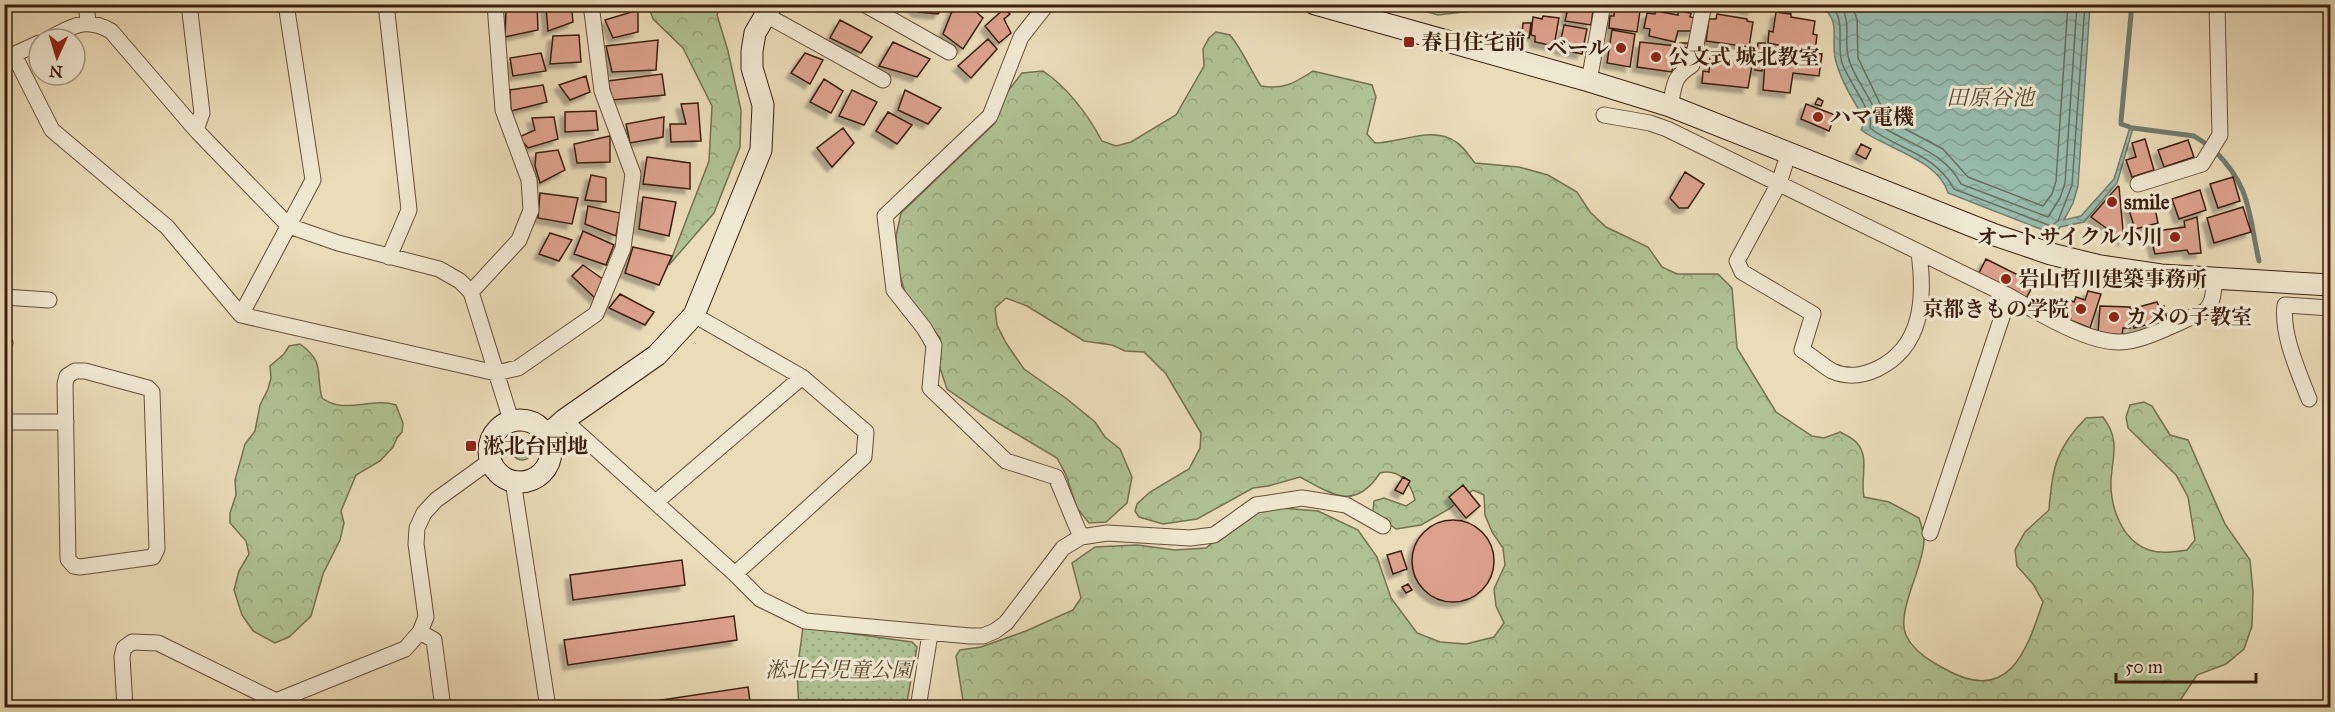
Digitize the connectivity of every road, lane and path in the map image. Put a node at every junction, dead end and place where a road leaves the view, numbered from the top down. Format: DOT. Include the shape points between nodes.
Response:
graph roads {
  1 [pos="86,4"];
  2 [pos="189,4"];
  3 [pos="286,4"];
  4 [pos="386,4"];
  5 [pos="495,4"];
  6 [pos="591,4"];
  7 [pos="864,4"];
  8 [pos="1047,4"];
  9 [pos="1315,4"];
  10 [pos="1603,4"];
  11 [pos="1704,4"];
  12 [pos="2217,4"];
  13 [pos="768,9"];
  14 [pos="88,22"];
  15 [pos="72,27"];
  16 [pos="27,49"];
  17 [pos="949,52"];
  18 [pos="9,57"];
  19 [pos="883,80"];
  20 [pos="1589,81"];
  21 [pos="1670,106"];
  22 [pos="1604,115"];
  23 [pos="196,130"];
  24 [pos="1789,152"];
  25 [pos="1779,183"];
  26 [pos="2139,184"];
  27 [pos="289,226"];
  28 [pos="1919,254"];
  29 [pos="389,257"];
  30 [pos="2214,280"];
  31 [pos="2331,285"];
  32 [pos="471,292"];
  33 [pos="2009,296"];
  34 [pos="4,297"];
  35 [pos="49,300"];
  36 [pos="2331,308"];
  37 [pos="241,315"];
  38 [pos="694,315"];
  39 [pos="496,373"];
  40 [pos="802,377"];
  41 [pos="2310,399"];
  42 [pos="511,420"];
  43 [pos="564,420"];
  44 [pos="4,422"];
  45 [pos="66,422"];
  46 [pos="547,435"];
  47 [pos="490,461"];
  48 [pos="513,481"];
  49 [pos="656,502"];
  50 [pos="1383,526"];
  51 [pos="1930,533"];
  52 [pos="1081,537"];
  53 [pos="735,573"];
  54 [pos="420,632"];
  55 [pos="930,634"];
  56 [pos="276,704"];
  57 [pos="125,708"];
  58 [pos="443,708"];
  59 [pos="548,708"];
  60 [pos="918,708"];
  1 -- 14 [label="street"];
  2 -- 23 [label="street" via="202,113"];
  3 -- 27 [label="street" via="313,180"];
  4 -- 29 [label="street" via="409,210"];
  5 -- 32 [label="street" via="503,110 529,180 531,210 519,240"];
  6 -- 39 [label="street" via="602,91 633,174 623,248 596,314 518,368"];
  7 -- 17 [label="street"];
  8 -- 52 [label="street" via="1021,37 990,116 885,216 894,290 934,345 930,388 1006,461 1056,477"];
  9 -- 20 [label="street"];
  10 -- 20 [label="street"];
  11 -- 21 [label="street" via="1692,65 1679,74"];
  12 -- 26 [label="street" via="2220,135 2202,164"];
  13 -- 19 [label="street"];
  13 -- 38 [label="street" via="755,33 752,51 752,68 763,105 761,150"];
  14 -- 15 [label="street"];
  14 -- 23 [label="street" via="111,32"];
  16 -- 18 [label="street"];
  18 -- 37 [label="street" via="52,130 168,227"];
  20 -- 21 [label="street"];
  21 -- 24 [label="street"];
  22 -- 25 [label="street" via="1667,129"];
  23 -- 27 [label="street"];
  24 -- 25 [label="street"];
  24 -- 30 [label="street" via="2051,254 2100,267"];
  25 -- 28 [label="street"];
  25 -- 28 [label="street" via="1737,261 1742,272 1813,314 1802,350 1833,371 1864,375 1895,358 1915,333 1923,283"];
  27 -- 29 [label="street"];
  27 -- 37 [label="street"];
  28 -- 33 [label="street"];
  29 -- 32 [label="street" via="439,269"];
  30 -- 31 [label="street"];
  30 -- 33 [label="street" via="2213,299 2205,311 2138,339 2120,342 2091,337"];
  32 -- 39 [label="street"];
  33 -- 51 [label="street"];
  34 -- 35 [label="street"];
  36 -- 41 [label="street" via="2285,305 2296,366"];
  37 -- 39 [label="street"];
  38 -- 40 [label="street"];
  38 -- 43 [label="street" via="657,355"];
  39 -- 42 [label="street"];
  40 -- 49 [label="street"];
  40 -- 53 [label="street" via="866,432 864,458"];
  42 -- 46 [label="street" via="532,422"];
  42 -- 47 [label="street" via="490,441"];
  43 -- 46 [label="street"];
  43 -- 49 [label="street"];
  44 -- 45 [label="street"];
  45 -- 45 [label="street" via="68,560 80,567 153,557 157,549 152,392 75,371 65,384"];
  46 -- 48 [label="street" via="551,445 548,465 533,479"];
  47 -- 48 [label="street" via="496,471"];
  47 -- 54 [label="street" via="436,500 417,528 426,617"];
  48 -- 59 [label="street"];
  49 -- 53 [label="street"];
  50 -- 52 [label="street" via="1346,505 1302,498 1256,505 1215,535 1190,538 1107,533"];
  52 -- 55 [label="street" via="1063,548 1006,623 995,631 983,636"];
  53 -- 55 [label="street" via="760,599 805,621"];
  54 -- 56 [label="street" via="405,648"];
  54 -- 58 [label="street" via="434,640"];
  55 -- 60 [label="street"];
  56 -- 57 [label="street" via="158,643 132,642 124,648 122,657"];
}
